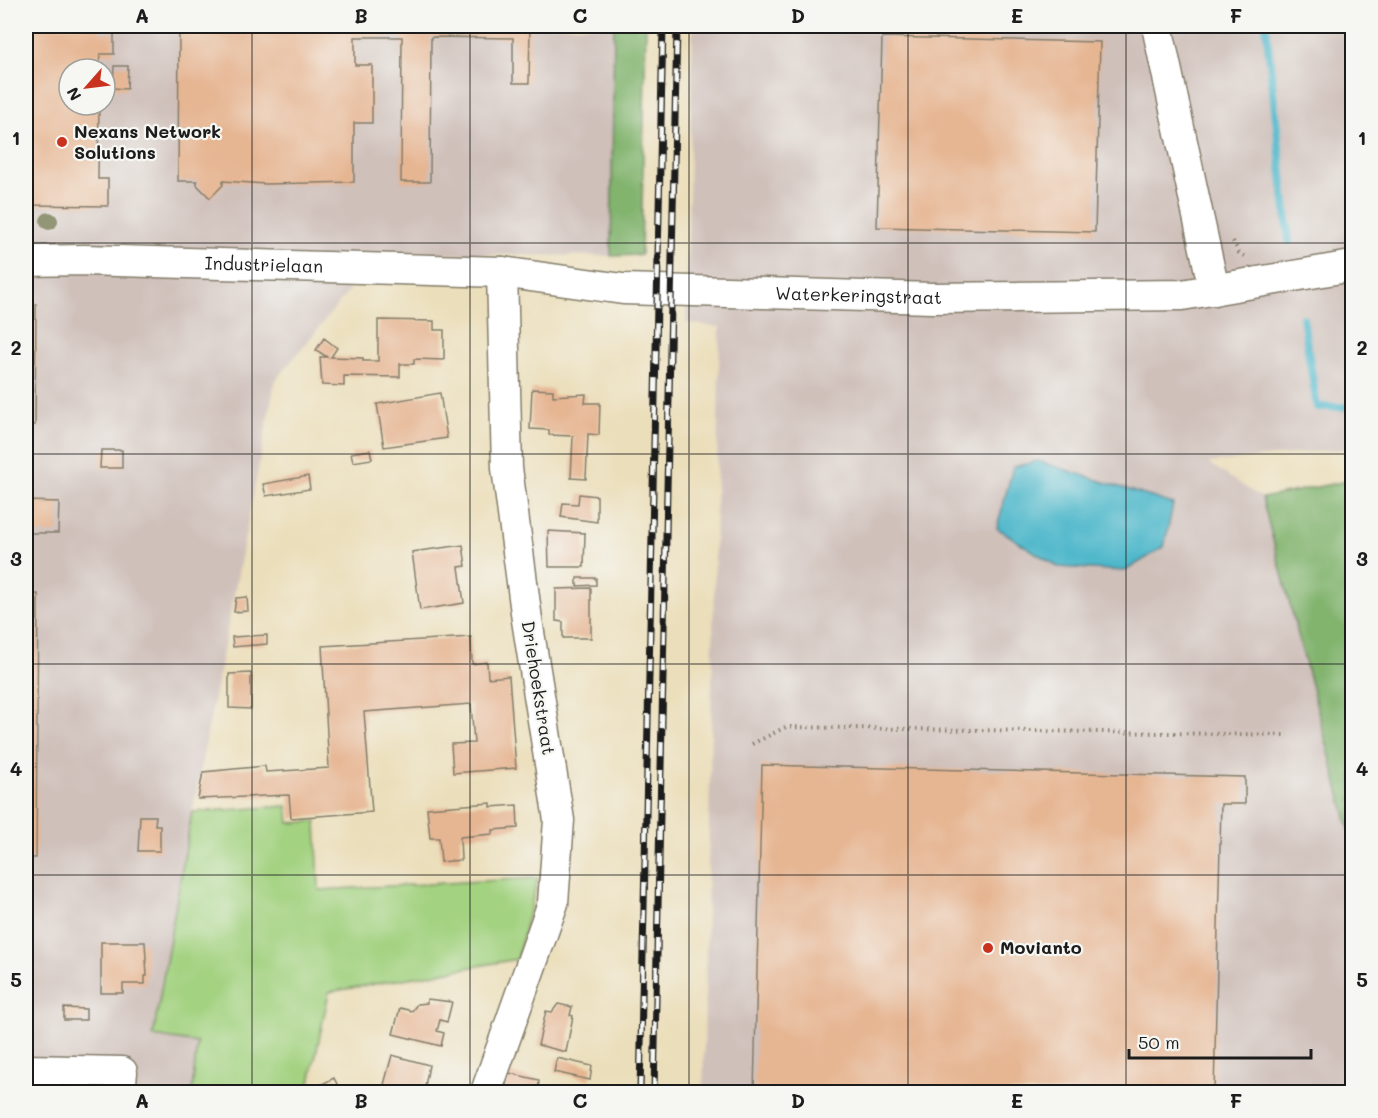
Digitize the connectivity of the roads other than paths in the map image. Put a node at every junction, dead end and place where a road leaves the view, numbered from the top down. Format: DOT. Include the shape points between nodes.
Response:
graph roads {
  1 [pos="1157,26"];
  2 [pos="26,261"];
  3 [pos="1353,266"];
  4 [pos="502,272"];
  5 [pos="1214,290"];
  6 [pos="26,1070"];
  7 [pos="120,1092"];
  8 [pos="486,1092"];
  1 -- 5 [label="street"];
  2 -- 4 [label="street, Industrielaan"];
  3 -- 5 [label="street, Waterkeringstraat"];
  4 -- 5 [label="street, Waterkeringstraat" via="623,289 932,298 1182,296"];
  4 -- 8 [label="street, Driehoekstraat" via="507,468 558,820 554,903"];
  6 -- 7 [label="street" via="122,1072"];
}
